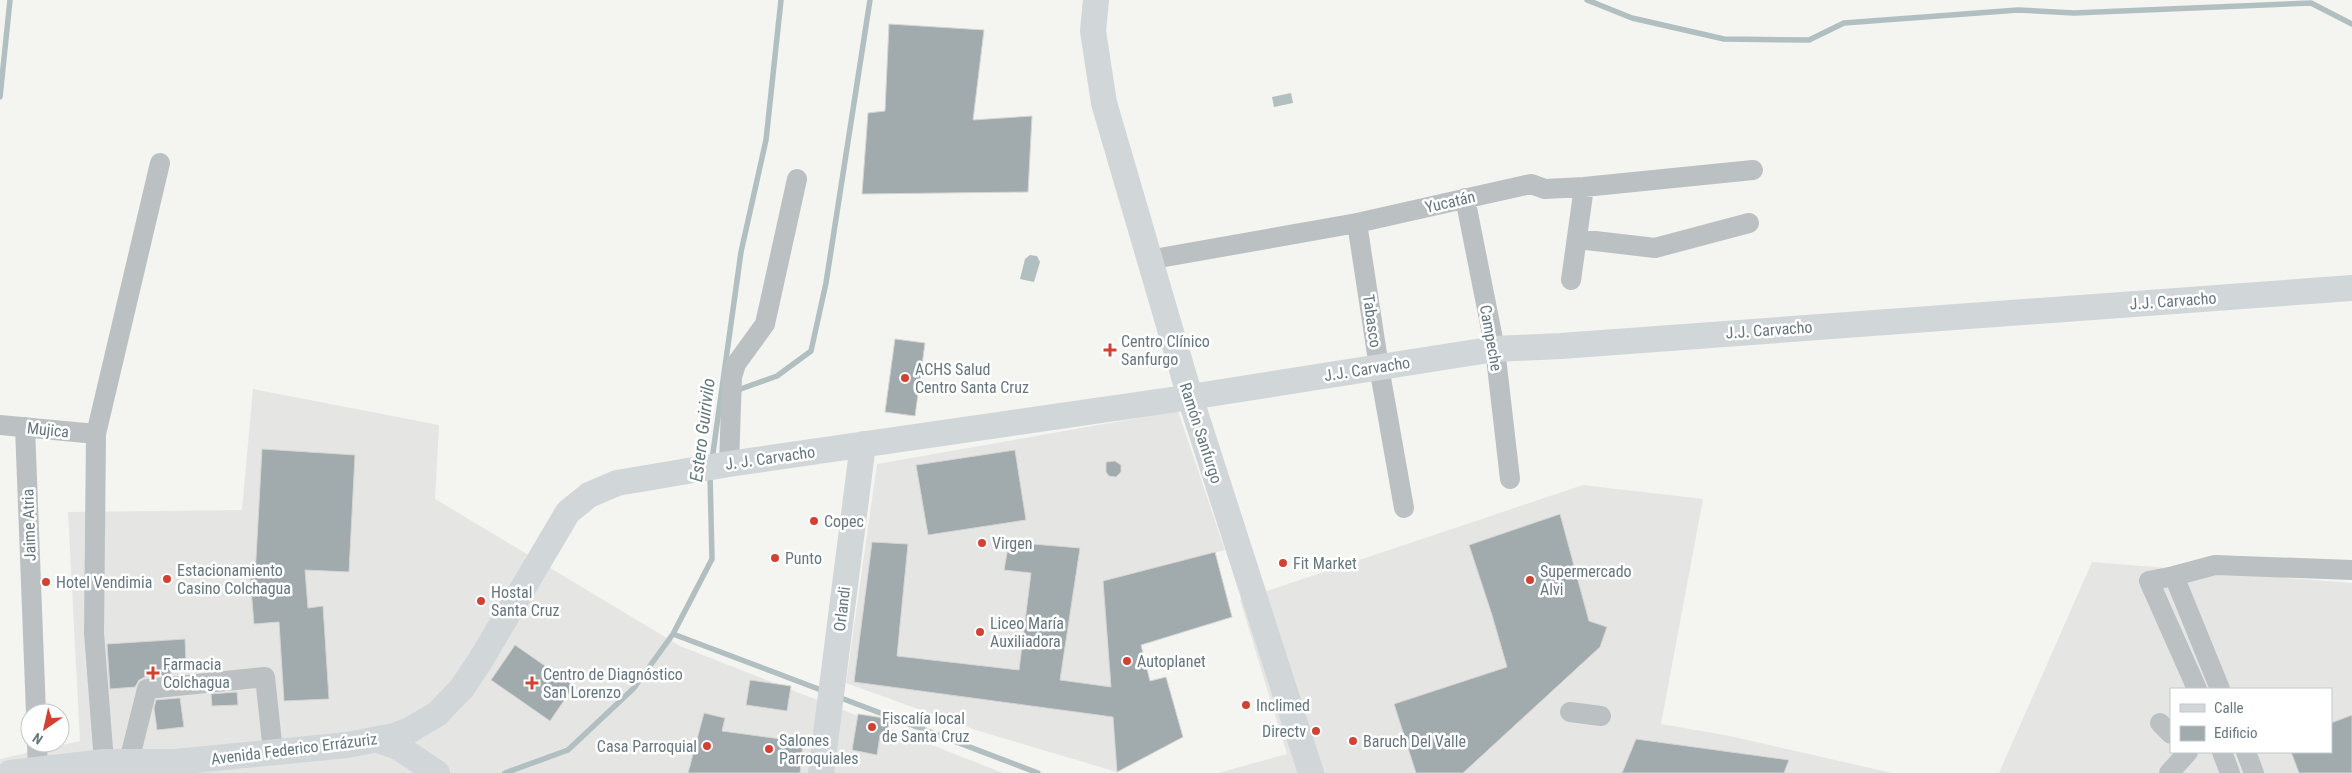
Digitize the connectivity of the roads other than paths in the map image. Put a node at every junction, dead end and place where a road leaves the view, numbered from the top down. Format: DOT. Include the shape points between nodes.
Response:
graph roads {
  1 [pos="1096,0"];
  2 [pos="160,164"];
  3 [pos="1753,170"];
  4 [pos="797,179"];
  5 [pos="1584,187"];
  6 [pos="1465,198"];
  7 [pos="1357,223"];
  8 [pos="1749,223"];
  9 [pos="1578,239"];
  10 [pos="1148,260"];
  11 [pos="1571,280"];
  12 [pos="2352,288"];
  13 [pos="1494,349"];
  14 [pos="1379,367"];
  15 [pos="1190,396"];
  16 [pos="0,425"];
  17 [pos="25,427"];
  18 [pos="96,434"];
  19 [pos="863,444"];
  20 [pos="725,464"];
  21 [pos="1510,479"];
  22 [pos="1404,508"];
  23 [pos="2352,570"];
  24 [pos="2174,576"];
  25 [pos="2197,688"];
  26 [pos="2220,688"];
  27 [pos="36,703"];
  28 [pos="1570,712"];
  29 [pos="437,714"];
  30 [pos="1601,716"];
  31 [pos="378,740"];
  32 [pos="274,752"];
  33 [pos="37,753"];
  34 [pos="2187,753"];
  35 [pos="2222,753"];
  36 [pos="2246,753"];
  37 [pos="123,765"];
  38 [pos="38,768"];
  39 [pos="10,773"];
  40 [pos="437,773"];
  41 [pos="821,773"];
  42 [pos="1311,773"];
  43 [pos="2169,773"];
  44 [pos="2230,773"];
  45 [pos="2254,773"];
  1 -- 10 [label="main road, Ramón Sanfurgo" via="1093,31 1104,103"];
  2 -- 18 [label="street"];
  3 -- 5 [label="street, Yucatán"];
  4 -- 20 [label="street" via="764,324 736,364 732,377"];
  5 -- 6 [label="street, Yucatán" via="1545,189 1531,184"];
  5 -- 9 [label="street"];
  6 -- 7 [label="street, Yucatán"];
  6 -- 13 [label="street, Campeche"];
  7 -- 10 [label="street, Yucatán"];
  7 -- 14 [label="street, Tabasco"];
  8 -- 9 [label="street" via="1655,248"];
  9 -- 11 [label="street"];
  10 -- 15 [label="main road, Ramón Sanfurgo"];
  12 -- 13 [label="main road, J.J. Carvacho"];
  13 -- 14 [label="main road, J.J. Carvacho"];
  13 -- 21 [label="street, Campeche"];
  14 -- 15 [label="main road, J.J. Carvacho"];
  14 -- 22 [label="street, Tabasco"];
  15 -- 19 [label="main road, J. J. Carvacho"];
  15 -- 42 [label="main road, Ramón Sanfurgo"];
  16 -- 17 [label="street, Mujica"];
  17 -- 18 [label="street, Mujica"];
  17 -- 27 [label="street, Jaime Atria"];
  18 -- 37 [label="street" via="94,633"];
  19 -- 20 [label="main road, J. J. Carvacho"];
  19 -- 41 [label="main road, Orlandi"];
  20 -- 29 [label="main road, J. J. Carvacho" via="602,488 589,494 568,512 480,661 454,698"];
  23 -- 24 [label="street" via="2215,566"];
  24 -- 25 [label="street" via="2148,581"];
  24 -- 26 [label="street"];
  28 -- 30 [label="street"];
  29 -- 31 [label="main road, Avenida Federico Errázuriz" via="410,730"];
  29 -- 40 [label="main road" via="428,751"];
  31 -- 32 [label="main road, Avenida Federico Errázuriz"];
  31 -- 40 [label="main road" via="398,747"];
  32 -- 37 [label="main road, Avenida Federico Errázuriz"];
  32 -- 37 [label="street" via="265,677 147,690"];
  33 -- 38 [label="street"];
  34 -- 43 [label="street"];
  35 -- 44 [label="street"];
  36 -- 45 [label="street"];
  37 -- 38 [label="main road, Avenida Federico Errázuriz"];
  38 -- 39 [label="main road, Avenida Federico Errázuriz"];
}
